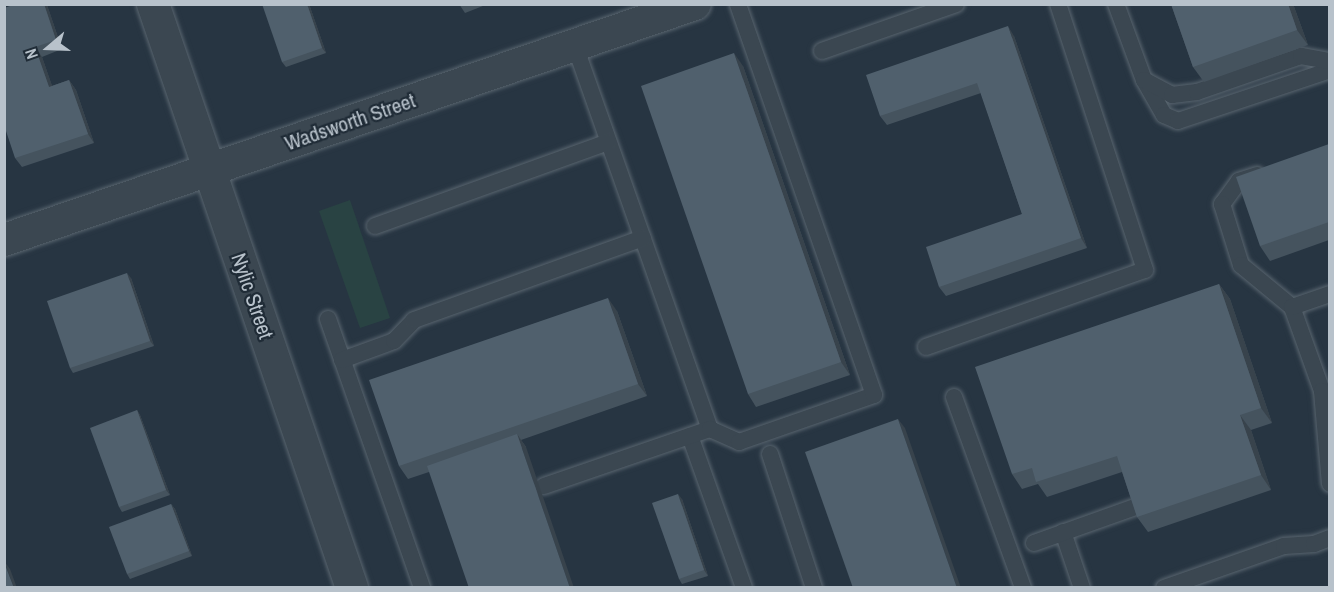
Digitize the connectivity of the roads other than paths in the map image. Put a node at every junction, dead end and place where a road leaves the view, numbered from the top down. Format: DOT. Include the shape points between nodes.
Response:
graph roads {
  1 [pos="153,4"];
  2 [pos="695,4"];
  3 [pos="738,4"];
  4 [pos="956,4"];
  5 [pos="1058,4"];
  6 [pos="1116,4"];
  7 [pos="575,46"];
  8 [pos="822,51"];
  9 [pos="1329,61"];
  10 [pos="1329,70"];
  11 [pos="1143,80"];
  12 [pos="608,142"];
  13 [pos="210,170"];
  14 [pos="1273,170"];
  15 [pos="375,226"];
  16 [pos="643,238"];
  17 [pos="4,240"];
  18 [pos="1329,294"];
  19 [pos="1292,307"];
  20 [pos="328,318"];
  21 [pos="926,347"];
  22 [pos="342,360"];
  23 [pos="1326,390"];
  24 [pos="954,397"];
  25 [pos="710,429"];
  26 [pos="690,436"];
  27 [pos="770,454"];
  28 [pos="1329,484"];
  29 [pos="544,486"];
  30 [pos="1138,506"];
  31 [pos="1063,532"];
  32 [pos="1329,538"];
  33 [pos="1034,543"];
  34 [pos="352,588"];
  35 [pos="422,588"];
  36 [pos="744,588"];
  37 [pos="814,588"];
  38 [pos="1023,588"];
  39 [pos="1082,588"];
  40 [pos="1164,588"];
  1 -- 13 [label="street, Nylic Street"];
  2 -- 7 [label="street, Wadsworth Street"];
  3 -- 25 [label="lane" via="874,395 739,442"];
  4 -- 8 [label="lane"];
  5 -- 21 [label="lane" via="1145,270"];
  6 -- 11 [label="lane"];
  7 -- 12 [label="lane"];
  7 -- 13 [label="street, Wadsworth Street"];
  9 -- 11 [label="lane" via="1300,56 1197,92 1172,95"];
  10 -- 11 [label="lane" via="1178,121 1164,115"];
  12 -- 15 [label="lane"];
  12 -- 16 [label="lane"];
  13 -- 17 [label="street, Wadsworth Street"];
  13 -- 34 [label="street, Nylic Street"];
  14 -- 19 [label="lane" via="1239,181 1222,204 1241,264"];
  16 -- 22 [label="lane" via="414,320 394,341"];
  16 -- 25 [label="lane"];
  18 -- 19 [label="lane"];
  19 -- 23 [label="lane"];
  20 -- 22 [label="lane"];
  22 -- 35 [label="lane"];
  23 -- 28 [label="lane"];
  24 -- 38 [label="lane"];
  25 -- 26 [label="lane"];
  26 -- 29 [label="lane"];
  26 -- 36 [label="lane"];
  27 -- 37 [label="lane"];
  30 -- 31 [label="lane"];
  31 -- 33 [label="lane"];
  31 -- 39 [label="lane"];
  32 -- 40 [label="lane" via="1314,544 1284,546"];
}
